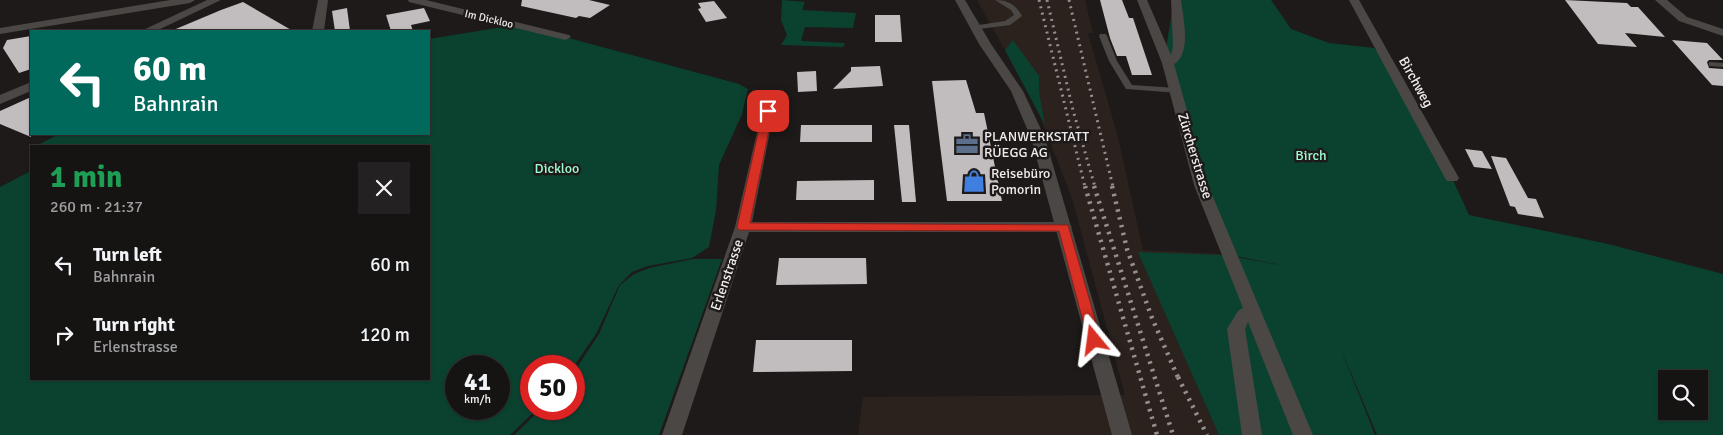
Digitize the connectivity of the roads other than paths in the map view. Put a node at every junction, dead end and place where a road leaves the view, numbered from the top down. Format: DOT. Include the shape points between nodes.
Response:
graph roads {
  1 [pos="189,0"];
  2 [pos="216,0"];
  3 [pos="323,0"];
  4 [pos="413,0"];
  5 [pos="960,0"];
  6 [pos="998,0"];
  7 [pos="1142,0"];
  8 [pos="1176,0"];
  9 [pos="1354,0"];
  10 [pos="1656,0"];
  11 [pos="1660,0"];
  12 [pos="975,28"];
  13 [pos="149,30"];
  14 [pos="318,30"];
  15 [pos="0,31"];
  16 [pos="1723,33"];
  17 [pos="1103,36"];
  18 [pos="565,37"];
  19 [pos="1168,63"];
  20 [pos="1712,64"];
  21 [pos="1723,65"];
  22 [pos="30,86"];
  23 [pos="1176,91"];
  24 [pos="0,100"];
  25 [pos="768,111"];
  26 [pos="1452,178"];
  27 [pos="743,227"];
  28 [pos="1064,227"];
  29 [pos="1252,310"];
  30 [pos="672,435"];
  31 [pos="1122,435"];
  32 [pos="1252,435"];
  33 [pos="1304,435"];
  1 -- 15 [label="street"];
  2 -- 13 [label="street"];
  3 -- 14 [label="street"];
  4 -- 18 [label="street, Im Dickloo"];
  5 -- 12 [label="street"];
  6 -- 12 [label="lane" via="1014,9 1018,16 1007,23"];
  7 -- 19 [label="street, Zürcherstrasse"];
  8 -- 19 [label="street" via="1180,47 1176,58"];
  9 -- 26 [label="street, Birchweg"];
  10 -- 11 [label="lane"];
  11 -- 16 [label="street" via="1684,19"];
  12 -- 28 [label="street" via="1028,113"];
  17 -- 23 [label="lane" via="1128,87"];
  19 -- 23 [label="street, Zürcherstrasse"];
  20 -- 21 [label="lane"];
  22 -- 24 [label="street"];
  23 -- 29 [label="street, Zürcherstrasse" via="1201,185"];
  25 -- 27 [label="street, Erlenstrasse"];
  27 -- 28 [label="street"];
  27 -- 30 [label="street, Erlenstrasse"];
  28 -- 31 [label="street"];
  29 -- 32 [label="street" via="1236,329"];
  29 -- 33 [label="street, Zürcherstrasse"];
}
